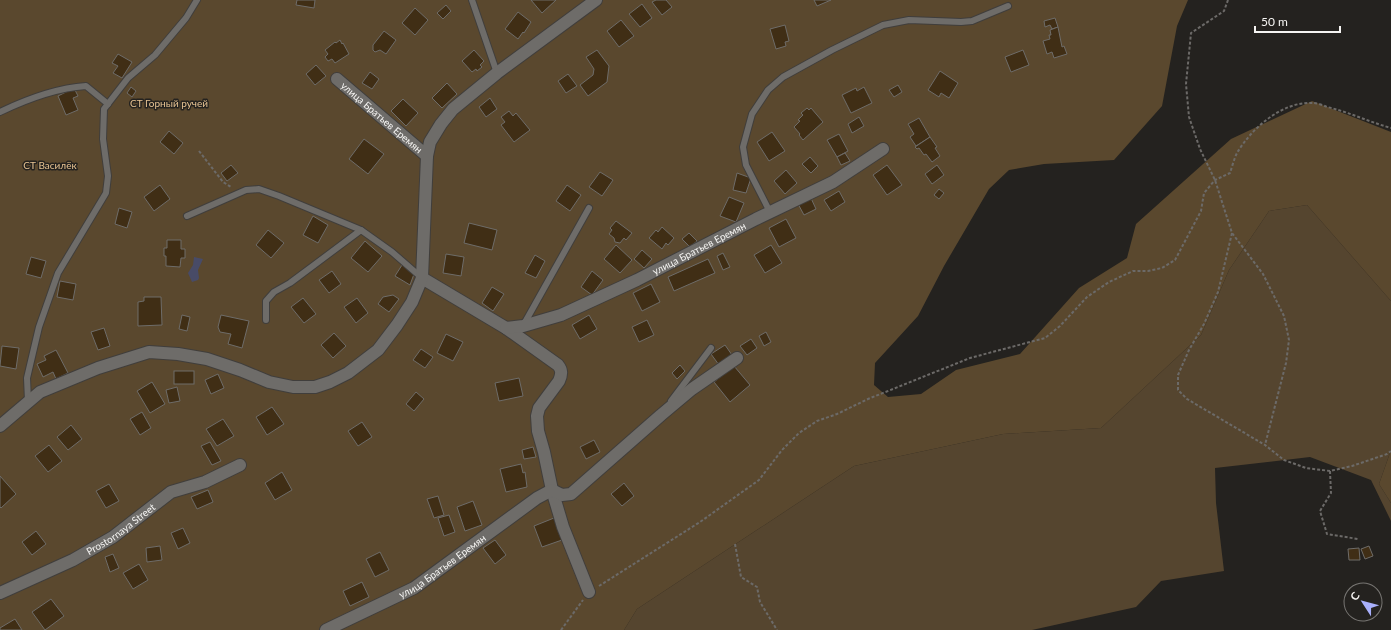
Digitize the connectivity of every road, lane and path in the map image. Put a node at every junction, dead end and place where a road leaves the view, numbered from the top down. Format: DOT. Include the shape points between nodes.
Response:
graph roads {
  1 [pos="196,0"];
  2 [pos="472,0"];
  3 [pos="596,0"];
  4 [pos="1228,0"];
  5 [pos="1008,6"];
  6 [pos="497,73"];
  7 [pos="337,79"];
  8 [pos="108,104"];
  9 [pos="0,112"];
  10 [pos="1391,128"];
  11 [pos="883,148"];
  12 [pos="199,151"];
  13 [pos="427,156"];
  14 [pos="1215,180"];
  15 [pos="234,188"];
  16 [pos="589,208"];
  17 [pos="770,212"];
  18 [pos="187,216"];
  19 [pos="361,230"];
  20 [pos="1232,233"];
  21 [pos="422,278"];
  22 [pos="266,320"];
  23 [pos="523,326"];
  24 [pos="506,328"];
  25 [pos="711,348"];
  26 [pos="737,358"];
  27 [pos="28,401"];
  28 [pos="660,415"];
  29 [pos="0,426"];
  30 [pos="1265,445"];
  31 [pos="1391,451"];
  32 [pos="240,465"];
  33 [pos="1330,470"];
  34 [pos="552,490"];
  35 [pos="1358,539"];
  36 [pos="735,544"];
  37 [pos="589,592"];
  38 [pos="0,593"];
  39 [pos="326,630"];
  40 [pos="561,630"];
  41 [pos="777,630"];
  1 -- 8 [label="lane" via="186,18 155,55 128,78"];
  2 -- 6 [label="lane"];
  3 -- 6 [label="street, улица Братьев Еремян"];
  4 -- 14 [label="path" via="1224,11 1190,33 1186,84 1189,117 1200,149"];
  5 -- 17 [label="lane" via="972,21 909,20 883,25 783,77 768,90 752,114 743,147 746,165"];
  6 -- 13 [label="street, улица Братьев Еремян" via="453,110 441,124 430,142"];
  7 -- 13 [label="street, улица Братьев Еремян"];
  8 -- 9 [label="lane" via="86,86 70,87 19,102"];
  8 -- 27 [label="lane" via="104,109 103,139 108,176 106,193 58,273 39,327 28,378"];
  10 -- 14 [label="path" via="1342,110 1312,103 1291,106 1256,128 1237,154 1230,173"];
  11 -- 17 [label="street, улица Братьев Еремян" via="833,182"];
  12 -- 15 [label="path" via="223,182"];
  13 -- 21 [label="street, улица Братьев Еремян"];
  14 -- 20 [label="path"];
  14 -- 37 [label="path" via="1204,193 1201,211 1175,260 1162,268 1133,271 1109,282 1087,297 1045,338 970,358 817,421 799,433 782,450 759,480 700,522"];
  16 -- 23 [label="lane"];
  17 -- 23 [label="street, улица Братьев Еремян" via="637,280 561,315"];
  18 -- 19 [label="lane" via="246,190 259,190"];
  19 -- 21 [label="lane"];
  19 -- 22 [label="lane" via="274,292 266,302"];
  20 -- 30 [label="path" via="1263,274 1284,316 1289,340"];
  20 -- 30 [label="path" via="1218,292 1178,376 1178,390"];
  21 -- 24 [label="street"];
  21 -- 27 [label="street, улица Братьев Еремян" via="412,302 378,350 348,373 315,387 293,387 269,382 207,359 149,352 83,374 40,392"];
  23 -- 24 [label="street, улица Братьев Еремян"];
  24 -- 34 [label="street" via="561,369 559,381 539,408 537,416"];
  25 -- 28 [label="lane"];
  26 -- 28 [label="street"];
  27 -- 29 [label="street"];
  28 -- 34 [label="street" via="570,494 562,495"];
  30 -- 33 [label="path" via="1284,460 1306,468"];
  31 -- 33 [label="path" via="1352,466"];
  32 -- 38 [label="street, Prostornaya Street" via="205,482 171,492 113,537 73,560"];
  33 -- 35 [label="path" via="1331,493 1320,511 1327,534"];
  34 -- 37 [label="street" via="563,527"];
  34 -- 39 [label="street, улица Братьев Еремян" via="537,498 414,588"];
  36 -- 41 [label="path" via="741,577 757,587 760,602"];
  37 -- 40 [label="path"];
}
